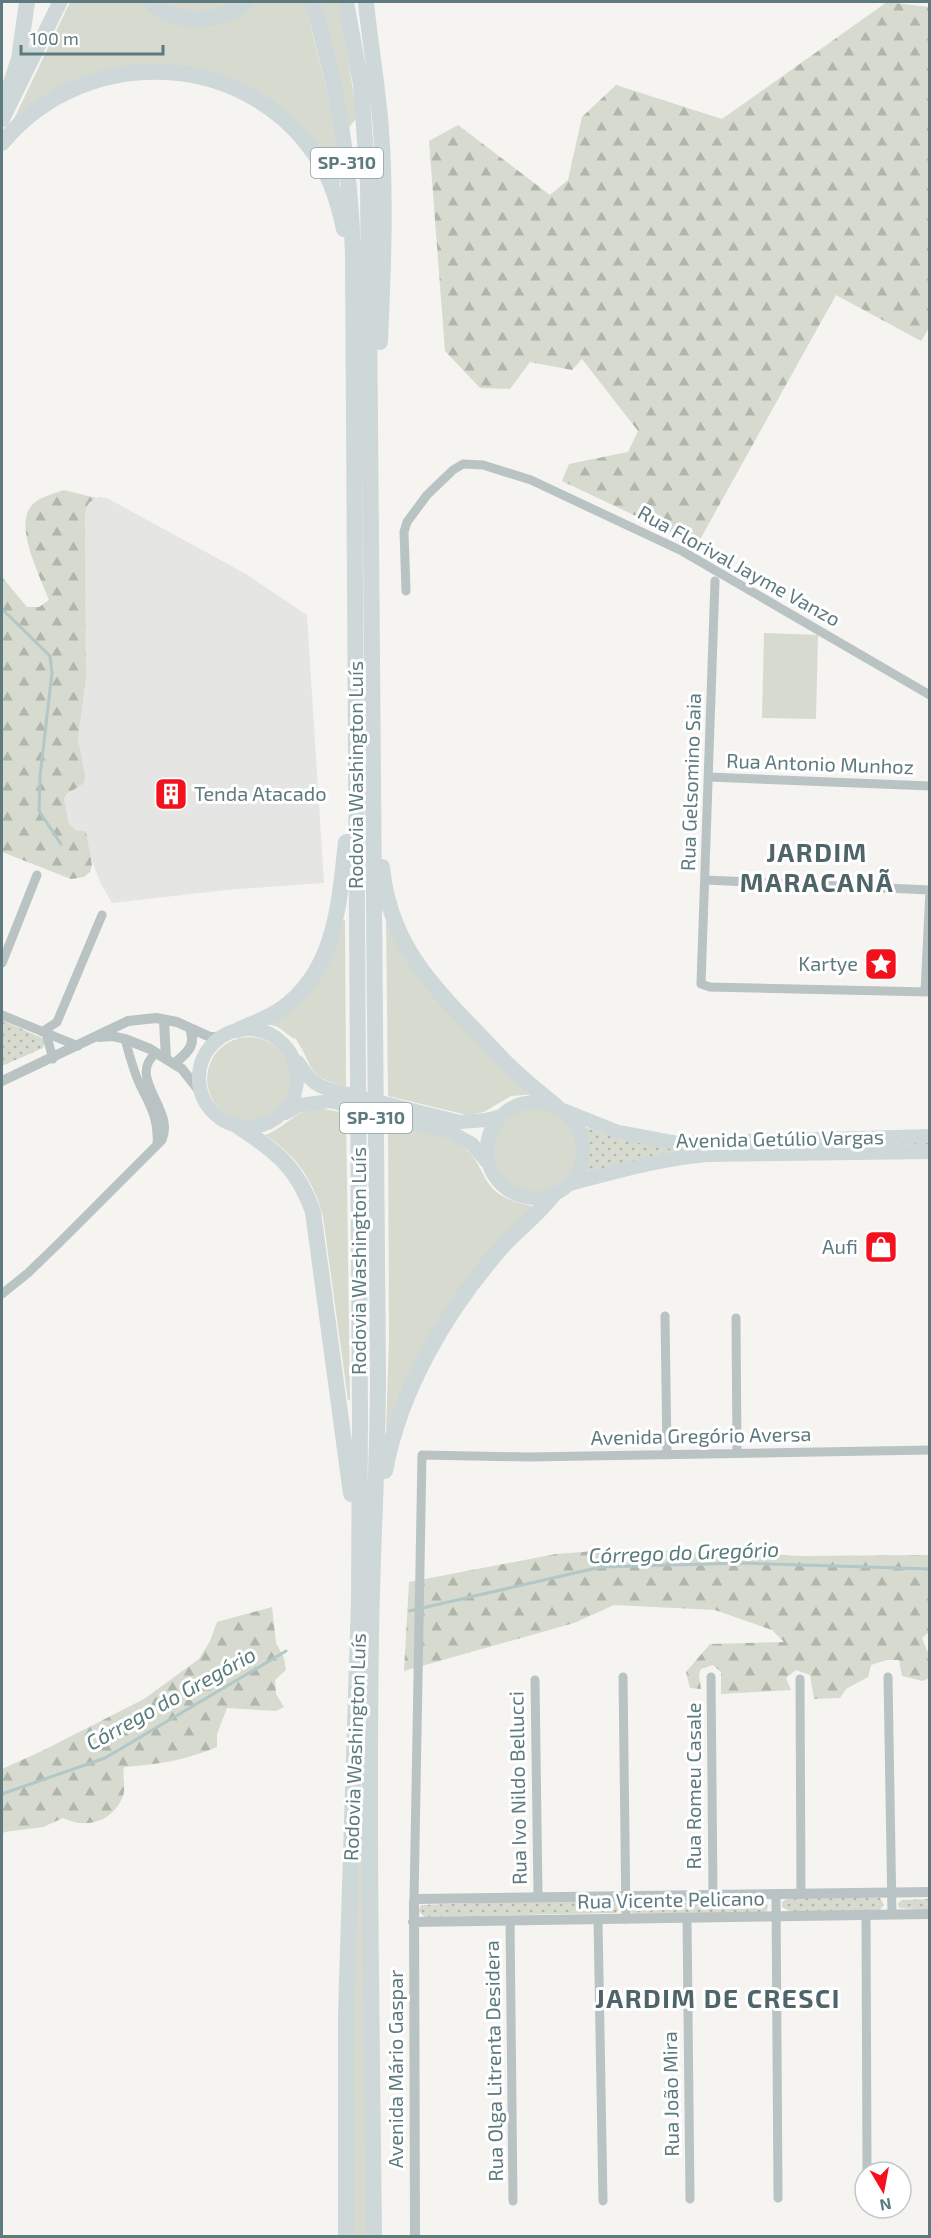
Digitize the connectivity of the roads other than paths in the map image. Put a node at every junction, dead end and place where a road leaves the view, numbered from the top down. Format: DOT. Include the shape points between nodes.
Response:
graph roads {
  1 [pos="27,2"];
  2 [pos="60,2"];
  3 [pos="151,2"];
  4 [pos="247,2"];
  5 [pos="312,2"];
  6 [pos="345,2"];
  7 [pos="366,2"];
  8 [pos="2,109"];
  9 [pos="2,120"];
  10 [pos="2,143"];
  11 [pos="353,328"];
  12 [pos="372,520"];
  13 [pos="715,581"];
  14 [pos="406,591"];
  15 [pos="930,695"];
  16 [pos="373,755"];
  17 [pos="355,766"];
  18 [pos="709,777"];
  19 [pos="930,786"];
  20 [pos="37,874"];
  21 [pos="705,880"];
  22 [pos="930,890"];
  23 [pos="102,915"];
  24 [pos="2,963"];
  25 [pos="927,992"];
  26 [pos="2,1015"];
  27 [pos="140,1019"];
  28 [pos="164,1020"];
  29 [pos="190,1028"];
  30 [pos="44,1033"];
  31 [pos="230,1033"];
  32 [pos="96,1038"];
  33 [pos="125,1038"];
  34 [pos="78,1046"];
  35 [pos="156,1053"];
  36 [pos="291,1054"];
  37 [pos="53,1059"];
  38 [pos="170,1062"];
  39 [pos="2,1082"];
  40 [pos="201,1093"];
  41 [pos="329,1095"];
  42 [pos="560,1109"];
  43 [pos="409,1114"];
  44 [pos="281,1115"];
  45 [pos="501,1116"];
  46 [pos="239,1126"];
  47 [pos="930,1136"];
  48 [pos="157,1144"];
  49 [pos="930,1152"];
  50 [pos="488,1162"];
  51 [pos="570,1184"];
  52 [pos="553,1196"];
  53 [pos="2,1294"];
  54 [pos="665,1316"];
  55 [pos="736,1318"];
  56 [pos="930,1450"];
  57 [pos="737,1453"];
  58 [pos="667,1455"];
  59 [pos="373,1534"];
  60 [pos="359,1599"];
  61 [pos="623,1677"];
  62 [pos="711,1677"];
  63 [pos="888,1677"];
  64 [pos="800,1678"];
  65 [pos="534,1680"];
  66 [pos="891,1892"];
  67 [pos="930,1892"];
  68 [pos="713,1894"];
  69 [pos="776,1894"];
  70 [pos="801,1894"];
  71 [pos="626,1895"];
  72 [pos="538,1896"];
  73 [pos="414,1901"];
  74 [pos="866,1914"];
  75 [pos="892,1914"];
  76 [pos="930,1914"];
  77 [pos="777,1915"];
  78 [pos="687,1918"];
  79 [pos="626,1919"];
  80 [pos="598,1920"];
  81 [pos="413,1922"];
  82 [pos="510,1922"];
  83 [pos="867,2160"];
  84 [pos="778,2198"];
  85 [pos="690,2199"];
  86 [pos="513,2201"];
  87 [pos="603,2201"];
  88 [pos="346,2236"];
  89 [pos="374,2236"];
  90 [pos="415,2236"];
  1 -- 8 [label="highway" via="19,59"];
  2 -- 9 [label="highway"];
  3 -- 4 [label="highway" via="172,14 204,20 236,10"];
  5 -- 11 [label="highway, Rodovia Washington Luís / SP-310" via="345,143 352,219"];
  6 -- 12 [label="highway, Rodovia Washington Luís / SP-310" via="361,85 366,144"];
  7 -- 12 [label="highway" via="383,162 383,274"];
  10 -- 11 [label="highway" via="29,117 60,96 114,75 166,71 213,79 243,91 286,121 311,149 329,180 344,227"];
  11 -- 17 [label="highway, Rodovia Washington Luís / SP-310"];
  12 -- 16 [label="highway, Rodovia Washington Luís / SP-310"];
  13 -- 18 [label="street, Rua Gelsomino Saia"];
  14 -- 15 [label="street, Rua Florival Jayme Vanzo" via="407,522 453,470 463,464 483,465 531,480 682,551"];
  16 -- 42 [label="highway" via="384,879 406,948 444,999 518,1074"];
  16 -- 59 [label="highway, Rodovia Washington Luís / SP-310" via="378,1449"];
  17 -- 31 [label="highway" via="337,917 326,955 307,986 293,1000"];
  17 -- 60 [label="highway, Rodovia Washington Luís / SP-310"];
  18 -- 19 [label="street, Rua Antonio Munhoz"];
  18 -- 21 [label="street, Rua Gelsomino Saia"];
  20 -- 24 [label="street"];
  21 -- 22 [label="street"];
  21 -- 25 [label="street, Rua Gelsomino Saia" via="701,984"];
  22 -- 25 [label="street"];
  23 -- 30 [label="street" via="57,1022"];
  26 -- 30 [label="street"];
  27 -- 28 [label="street"];
  27 -- 32 [label="street"];
  27 -- 33 [label="street"];
  28 -- 29 [label="street"];
  28 -- 38 [label="street"];
  29 -- 31 [label="street" via="210,1037"];
  29 -- 38 [label="street" via="193,1041 189,1051"];
  30 -- 34 [label="street"];
  30 -- 37 [label="street"];
  31 -- 36 [label="main road" via="251,1029 274,1036"];
  31 -- 40 [label="main road" via="210,1047 202,1061"];
  32 -- 33 [label="street"];
  32 -- 34 [label="street"];
  33 -- 35 [label="street"];
  33 -- 48 [label="street" via="129,1057 156,1119"];
  34 -- 37 [label="street"];
  35 -- 38 [label="street"];
  35 -- 48 [label="street" via="148,1060 145,1071 164,1121 164,1136"];
  36 -- 41 [label="main road" via="309,1080"];
  36 -- 44 [label="main road" via="297,1086 292,1102"];
  37 -- 39 [label="street"];
  38 -- 40 [label="street" via="182,1069"];
  40 -- 46 [label="main road" via="215,1115"];
  41 -- 43 [label="main road"];
  41 -- 44 [label="main road"];
  42 -- 45 [label="main road" via="543,1102 528,1102"];
  42 -- 47 [label="main road, Avenida Getúlio Vargas" via="618,1132 677,1143"];
  42 -- 51 [label="main road" via="575,1122 582,1137 584,1154 580,1170"];
  43 -- 45 [label="main road" via="460,1122"];
  43 -- 50 [label="main road" via="460,1136"];
  44 -- 46 [label="main road" via="261,1125"];
  45 -- 50 [label="main road" via="486,1145"];
  46 -- 60 [label="highway" via="268,1145 292,1168 313,1212 350,1486"];
  48 -- 53 [label="street" via="51,1251"];
  49 -- 51 [label="main road, Avenida Getúlio Vargas" via="707,1155 633,1167"];
  50 -- 52 [label="main road" via="494,1177 520,1197"];
  51 -- 52 [label="main road"];
  52 -- 59 [label="highway" via="482,1272 426,1357 388,1454"];
  54 -- 58 [label="street"];
  55 -- 57 [label="street"];
  56 -- 57 [label="street, Avenida Gregório Aversa"];
  57 -- 58 [label="street, Avenida Gregório Aversa"];
  58 -- 73 [label="street, Avenida Gregório Aversa" via="422,1455"];
  59 -- 89 [label="highway, Rodovia Washington Luís / SP-310"];
  60 -- 88 [label="highway, Rodovia Washington Luís / SP-310" via="346,2013"];
  61 -- 71 [label="street"];
  62 -- 68 [label="street, Rua Romeu Casale"];
  63 -- 66 [label="street"];
  64 -- 70 [label="street"];
  65 -- 72 [label="street, Rua Ivo Nildo Bellucci"];
  66 -- 67 [label="street, Rua Vicente Pelicano"];
  66 -- 70 [label="street, Rua Vicente Pelicano"];
  66 -- 75 [label="street"];
  68 -- 69 [label="street, Rua Vicente Pelicano"];
  68 -- 71 [label="street, Rua Vicente Pelicano"];
  69 -- 70 [label="street, Rua Vicente Pelicano"];
  69 -- 77 [label="street"];
  71 -- 72 [label="street, Rua Vicente Pelicano"];
  71 -- 79 [label="street"];
  72 -- 73 [label="street, Rua Vicente Pelicano"];
  73 -- 81 [label="street, Avenida Mário Gaspar"];
  74 -- 75 [label="street, Rua Vicente Pelicano"];
  74 -- 77 [label="street, Rua Vicente Pelicano"];
  74 -- 83 [label="street"];
  75 -- 76 [label="street, Rua Vicente Pelicano"];
  77 -- 78 [label="street, Rua Vicente Pelicano"];
  77 -- 84 [label="street"];
  78 -- 79 [label="street, Rua Vicente Pelicano"];
  78 -- 85 [label="street, Rua João Mira"];
  79 -- 80 [label="street, Rua Vicente Pelicano"];
  80 -- 82 [label="street, Rua Vicente Pelicano"];
  80 -- 87 [label="street"];
  81 -- 82 [label="street, Rua Vicente Pelicano"];
  81 -- 90 [label="street, Avenida Mário Gaspar"];
  82 -- 86 [label="street, Rua Olga Litrenta Desidera"];
}
